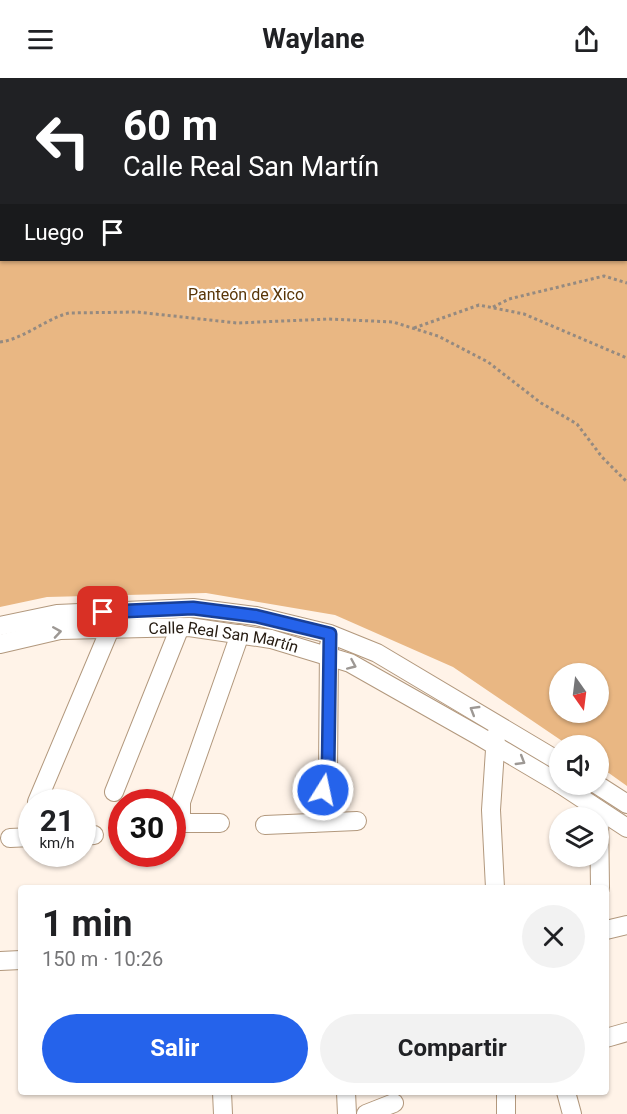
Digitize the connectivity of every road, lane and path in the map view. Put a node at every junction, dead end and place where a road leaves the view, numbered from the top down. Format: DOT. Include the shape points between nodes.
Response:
graph roads {
  1 [pos="627,282"];
  2 [pos="492,307"];
  3 [pos="413,328"];
  4 [pos="0,342"];
  5 [pos="627,358"];
  6 [pos="627,482"];
  7 [pos="0,626"];
  8 [pos="180,627"];
  9 [pos="110,629"];
  10 [pos="240,634"];
  11 [pos="330,634"];
  12 [pos="0,644"];
  13 [pos="328,657"];
  14 [pos="497,725"];
  15 [pos="495,745"];
  16 [pos="549,756"];
  17 [pos="549,777"];
  18 [pos="42,789"];
  19 [pos="115,789"];
  20 [pos="186,789"];
  21 [pos="609,792"];
  22 [pos="576,795"];
  23 [pos="627,804"];
  24 [pos="593,807"];
  25 [pos="609,817"];
  26 [pos="357,821"];
  27 [pos="186,822"];
  28 [pos="220,823"];
  29 [pos="313,823"];
  30 [pos="265,825"];
  31 [pos="627,828"];
  32 [pos="10,838"];
  33 [pos="18,838"];
  34 [pos="600,867"];
  35 [pos="495,885"];
  36 [pos="600,885"];
  37 [pos="627,925"];
  38 [pos="609,929"];
  39 [pos="18,960"];
  40 [pos="0,961"];
  41 [pos="627,1032"];
  42 [pos="609,1037"];
  43 [pos="222,1095"];
  44 [pos="346,1095"];
  45 [pos="506,1095"];
  46 [pos="567,1095"];
  47 [pos="394,1103"];
  48 [pos="223,1114"];
  49 [pos="347,1114"];
  50 [pos="366,1114"];
  51 [pos="506,1114"];
  52 [pos="572,1114"];
  1 -- 2 [label="path" via="604,276 509,299"];
  2 -- 3 [label="path" via="479,305"];
  2 -- 5 [label="path" via="524,314"];
  3 -- 4 [label="path" via="393,322 351,320 237,323 137,312 69,313"];
  3 -- 6 [label="path" via="438,336 488,362 577,424"];
  7 -- 11 [label="street, Calle Real San Martín" via="57,614 193,608 256,616"];
  8 -- 9 [label="street, Calle Real San Martín"];
  8 -- 10 [label="street, Calle Real San Martín"];
  8 -- 19 [label="street"];
  12 -- 9 [label="street, Calle Real San Martín, one-way" via="60,630"];
  9 -- 18 [label="street"];
  10 -- 13 [label="street, Calle Real San Martín" via="271,639"];
  10 -- 20 [label="street"];
  11 -- 13 [label="street"];
  14 -- 11 [label="street, Calle Real San Martín, one-way" via="377,653"];
  13 -- 15 [label="street, Calle Real San Martín, one-way" via="350,663"];
  13 -- 29 [label="street" via="328,774"];
  14 -- 15 [label="street"];
  14 -- 16 [label="street, Calle Real San Martín"];
  15 -- 17 [label="street, Calle Real San Martín, one-way"];
  15 -- 35 [label="street" via="491,810"];
  21 -- 23 [label="street"];
  22 -- 24 [label="street, Calle Real San Martín"];
  25 -- 31 [label="street, Calle Real San Martín"];
  26 -- 29 [label="street"];
  27 -- 28 [label="street"];
  29 -- 30 [label="street"];
  32 -- 33 [label="street"];
  34 -- 36 [label="street"];
  37 -- 38 [label="street"];
  39 -- 40 [label="street"];
  41 -- 42 [label="street"];
  43 -- 48 [label="street"];
  44 -- 49 [label="street"];
  45 -- 51 [label="street"];
  46 -- 52 [label="street"];
  47 -- 50 [label="street"];
}
